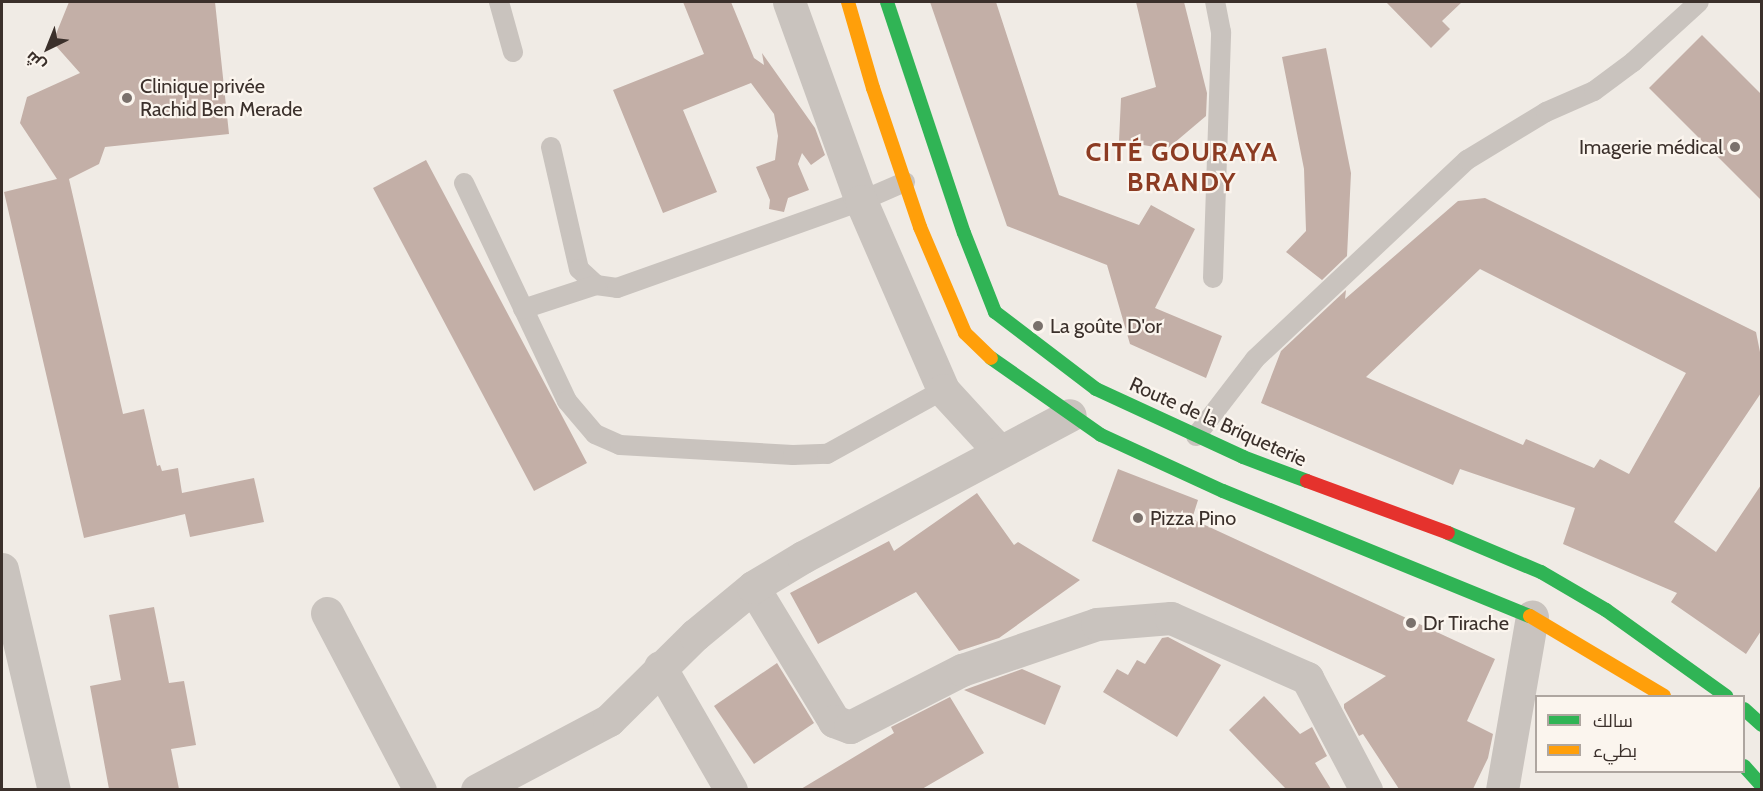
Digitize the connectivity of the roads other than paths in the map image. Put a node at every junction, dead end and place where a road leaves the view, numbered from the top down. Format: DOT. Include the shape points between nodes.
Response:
graph roads {
  1 [pos="499,2"];
  2 [pos="789,2"];
  3 [pos="848,2"];
  4 [pos="887,2"];
  5 [pos="1215,2"];
  6 [pos="1699,2"];
  7 [pos="513,52"];
  8 [pos="551,147"];
  9 [pos="905,182"];
  10 [pos="464,183"];
  11 [pos="861,201"];
  12 [pos="1213,278"];
  13 [pos="596,285"];
  14 [pos="523,309"];
  15 [pos="943,390"];
  16 [pos="1070,415"];
  17 [pos="1196,436"];
  18 [pos="999,451"];
  19 [pos="2,569"];
  20 [pos="753,587"];
  21 [pos="327,613"];
  22 [pos="1532,617"];
  23 [pos="660,667"];
  24 [pos="1662,695"];
  25 [pos="1725,695"];
  26 [pos="1745,768"];
  27 [pos="1761,786"];
  28 [pos="54,789"];
  29 [pos="420,789"];
  30 [pos="477,789"];
  31 [pos="731,789"];
  32 [pos="1366,789"];
  33 [pos="1502,789"];
  1 -- 7 [label="lane"];
  2 -- 11 [label="street"];
  3 -- 9 [label="street"];
  4 -- 17 [label="street, Route de la Briqueterie" via="994,312 1096,389"];
  5 -- 12 [label="lane" via="1221,32"];
  6 -- 17 [label="lane" via="1633,62 1594,91 1546,112 1467,160 1255,360"];
  8 -- 13 [label="lane" via="579,269"];
  9 -- 11 [label="lane"];
  9 -- 16 [label="street" via="965,333 1000,367"];
  10 -- 14 [label="lane"];
  11 -- 13 [label="lane" via="617,288"];
  11 -- 15 [label="street"];
  13 -- 14 [label="lane"];
  14 -- 15 [label="lane" via="567,401 595,434 620,445 827,454"];
  15 -- 18 [label="street"];
  16 -- 18 [label="street"];
  16 -- 22 [label="street" via="1101,435 1223,491"];
  17 -- 25 [label="street, Route de la Briqueterie" via="1541,572 1606,610"];
  18 -- 20 [label="street"];
  19 -- 28 [label="street"];
  20 -- 23 [label="street"];
  20 -- 32 [label="street" via="834,721 850,728 962,670 1074,631 1097,624 1171,618 1307,678"];
  21 -- 29 [label="street"];
  22 -- 24 [label="street"];
  22 -- 33 [label="street"];
  23 -- 30 [label="street" via="609,720"];
  23 -- 31 [label="street"];
  26 -- 27 [label="street"];
}
